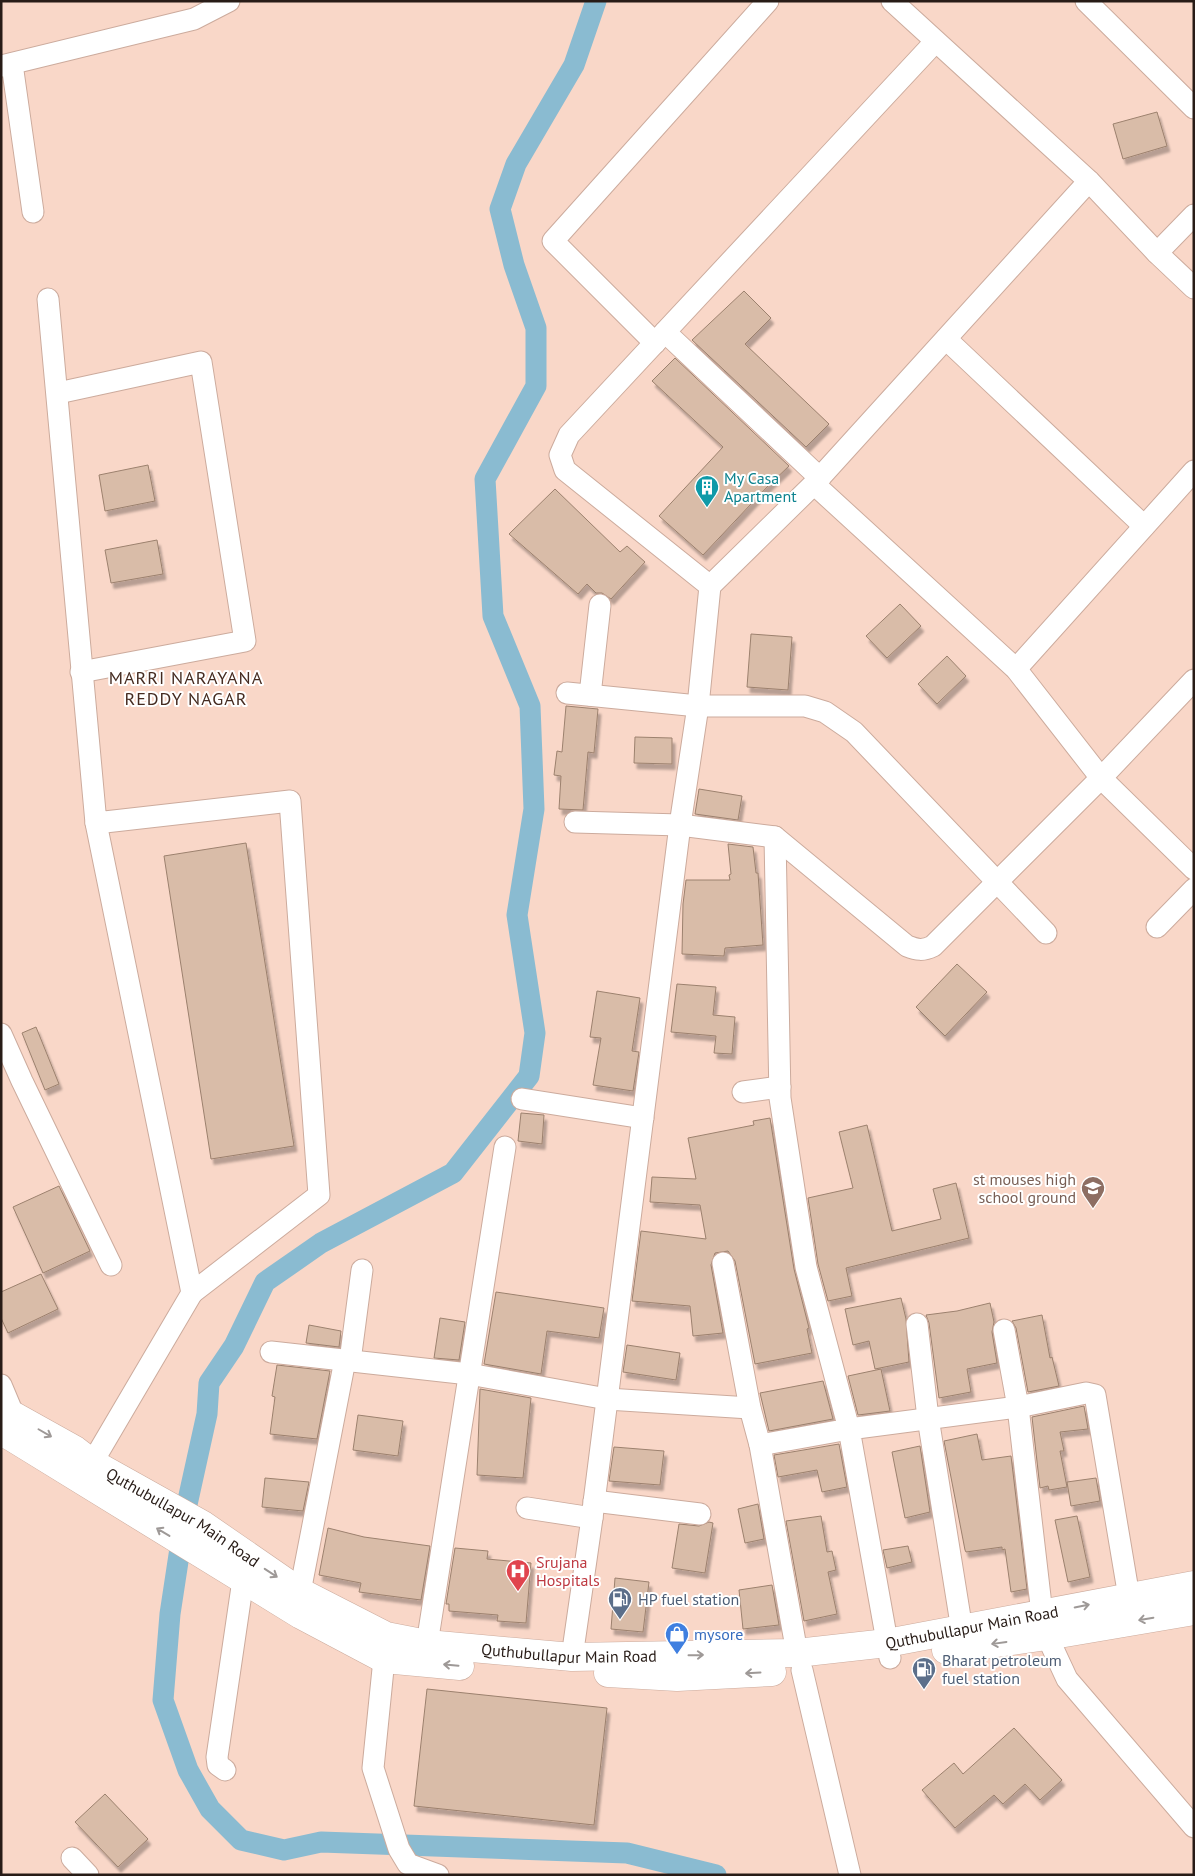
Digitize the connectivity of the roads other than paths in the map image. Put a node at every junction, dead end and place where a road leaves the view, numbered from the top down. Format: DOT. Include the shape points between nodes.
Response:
graph roads {
  1 [pos="229,1"];
  2 [pos="768,1"];
  3 [pos="892,1"];
  4 [pos="1086,1"];
  5 [pos="935,42"];
  6 [pos="7,65"];
  7 [pos="1194,108"];
  8 [pos="1090,181"];
  9 [pos="32,212"];
  10 [pos="1194,215"];
  11 [pos="1157,253"];
  12 [pos="1194,288"];
  13 [pos="48,299"];
  14 [pos="660,338"];
  15 [pos="946,339"];
  16 [pos="58,393"];
  17 [pos="1194,471"];
  18 [pos="817,481"];
  19 [pos="1144,526"];
  20 [pos="710,586"];
  21 [pos="600,605"];
  22 [pos="1016,669"];
  23 [pos="81,672"];
  24 [pos="1194,680"];
  25 [pos="567,693"];
  26 [pos="590,695"];
  27 [pos="698,706"];
  28 [pos="1101,778"];
  29 [pos="575,822"];
  30 [pos="96,823"];
  31 [pos="680,825"];
  32 [pos="775,837"];
  33 [pos="1194,869"];
  34 [pos="996,883"];
  35 [pos="1194,889"];
  36 [pos="1157,927"];
  37 [pos="1046,933"];
  38 [pos="1,1034"];
  39 [pos="780,1087"];
  40 [pos="743,1092"];
  41 [pos="522,1099"];
  42 [pos="643,1118"];
  43 [pos="505,1147"];
  44 [pos="723,1263"];
  45 [pos="112,1265"];
  46 [pos="362,1270"];
  47 [pos="192,1293"];
  48 [pos="917,1324"];
  49 [pos="1004,1330"];
  50 [pos="271,1352"];
  51 [pos="347,1360"];
  52 [pos="469,1374"];
  53 [pos="1,1385"];
  54 [pos="607,1399"];
  55 [pos="1018,1407"];
  56 [pos="750,1408"];
  57 [pos="928,1418"];
  58 [pos="6,1420"];
  59 [pos="848,1429"];
  60 [pos="760,1445"];
  61 [pos="92,1463"];
  62 [pos="129,1497"];
  63 [pos="526,1508"];
  64 [pos="593,1509"];
  65 [pos="700,1514"];
  66 [pos="238,1569"];
  67 [pos="1194,1585"];
  68 [pos="300,1592"];
  69 [pos="1130,1597"];
  70 [pos="1194,1611"];
  71 [pos="1044,1625"];
  72 [pos="962,1630"];
  73 [pos="427,1644"];
  74 [pos="888,1650"];
  75 [pos="572,1657"];
  76 [pos="384,1659"];
  77 [pos="799,1662"];
  78 [pos="224,1770"];
  79 [pos="1194,1827"];
  80 [pos="72,1858"];
  81 [pos="88,1875"];
  82 [pos="438,1875"];
  83 [pos="850,1875"];
  1 -- 6 [label="street" via="194,19"];
  2 -- 14 [label="street" via="552,241"];
  3 -- 5 [label="street"];
  4 -- 7 [label="street"];
  5 -- 8 [label="street"];
  5 -- 14 [label="street"];
  6 -- 9 [label="street"];
  8 -- 11 [label="street"];
  8 -- 15 [label="street"];
  10 -- 11 [label="street"];
  11 -- 12 [label="street"];
  13 -- 16 [label="street"];
  14 -- 18 [label="street"];
  14 -- 20 [label="street" via="569,435 560,454 565,470"];
  15 -- 18 [label="street"];
  15 -- 19 [label="street"];
  16 -- 23 [label="street"];
  16 -- 23 [label="street" via="201,362 245,641"];
  17 -- 19 [label="street"];
  18 -- 20 [label="street"];
  18 -- 22 [label="street"];
  19 -- 22 [label="street"];
  20 -- 27 [label="street"];
  21 -- 26 [label="street"];
  22 -- 28 [label="street"];
  23 -- 30 [label="street"];
  24 -- 28 [label="street"];
  25 -- 26 [label="street"];
  26 -- 27 [label="street"];
  27 -- 31 [label="street"];
  27 -- 34 [label="street" via="806,706 825,712 854,732"];
  28 -- 33 [label="street"];
  28 -- 34 [label="street"];
  29 -- 31 [label="street"];
  30 -- 47 [label="street"];
  30 -- 47 [label="street" via="290,801 319,1194"];
  31 -- 32 [label="street"];
  31 -- 42 [label="street"];
  32 -- 34 [label="street" via="907,946 918,950 933,946"];
  32 -- 39 [label="street"];
  34 -- 37 [label="street"];
  35 -- 36 [label="street"];
  38 -- 45 [label="street"];
  39 -- 40 [label="street"];
  39 -- 59 [label="street" via="806,1267"];
  41 -- 42 [label="street"];
  42 -- 54 [label="street"];
  43 -- 52 [label="street"];
  44 -- 56 [label="street"];
  46 -- 51 [label="street"];
  47 -- 61 [label="street"];
  48 -- 57 [label="street"];
  49 -- 55 [label="street"];
  50 -- 51 [label="street"];
  51 -- 52 [label="street"];
  51 -- 68 [label="street"];
  52 -- 54 [label="street"];
  52 -- 73 [label="street"];
  53 -- 58 [label="street"];
  54 -- 56 [label="street"];
  54 -- 64 [label="street"];
  55 -- 57 [label="street"];
  55 -- 69 [label="street" via="1086,1393 1095,1395"];
  55 -- 71 [label="street"];
  56 -- 60 [label="street"];
  57 -- 59 [label="street"];
  57 -- 72 [label="street"];
  58 -- 61 [label="main road, Quthubullapur Main Road, one-way" via="74,1450"];
  58 -- 62 [label="main road, Quthubullapur Main Road" via="10,1436"];
  59 -- 60 [label="street"];
  59 -- 74 [label="street"];
  60 -- 77 [label="street"];
  61 -- 62 [label="main road, Quthubullapur Main Road"];
  62 -- 66 [label="main road, Quthubullapur Main Road" via="199,1538"];
  63 -- 64 [label="street"];
  64 -- 65 [label="street"];
  64 -- 75 [label="street"];
  66 -- 68 [label="main road, Quthubullapur Main Road, one-way"];
  66 -- 76 [label="main road, Quthubullapur Main Road" via="301,1615"];
  66 -- 78 [label="street" via="216,1757"];
  67 -- 69 [label="main road, Quthubullapur Main Road"];
  68 -- 73 [label="main road, Quthubullapur Main Road" via="386,1636"];
  71 -- 69 [label="main road, Quthubullapur Main Road, one-way"];
  70 -- 71 [label="main road, Quthubullapur Main Road, one-way"];
  71 -- 72 [label="main road, Quthubullapur Main Road"];
  71 -- 74 [label="main road, Quthubullapur Main Road, one-way"];
  71 -- 79 [label="street" via="1067,1679"];
  72 -- 74 [label="main road, Quthubullapur Main Road"];
  73 -- 75 [label="main road, Quthubullapur Main Road"];
  74 -- 77 [label="main road, Quthubullapur Main Road"];
  75 -- 77 [label="main road, Quthubullapur Main Road, one-way"];
  77 -- 76 [label="main road, Quthubullapur Main Road, one-way" via="677,1677 473,1667"];
  76 -- 82 [label="street" via="373,1768 399,1849 408,1864"];
  77 -- 83 [label="street"];
  80 -- 81 [label="street"];
}
